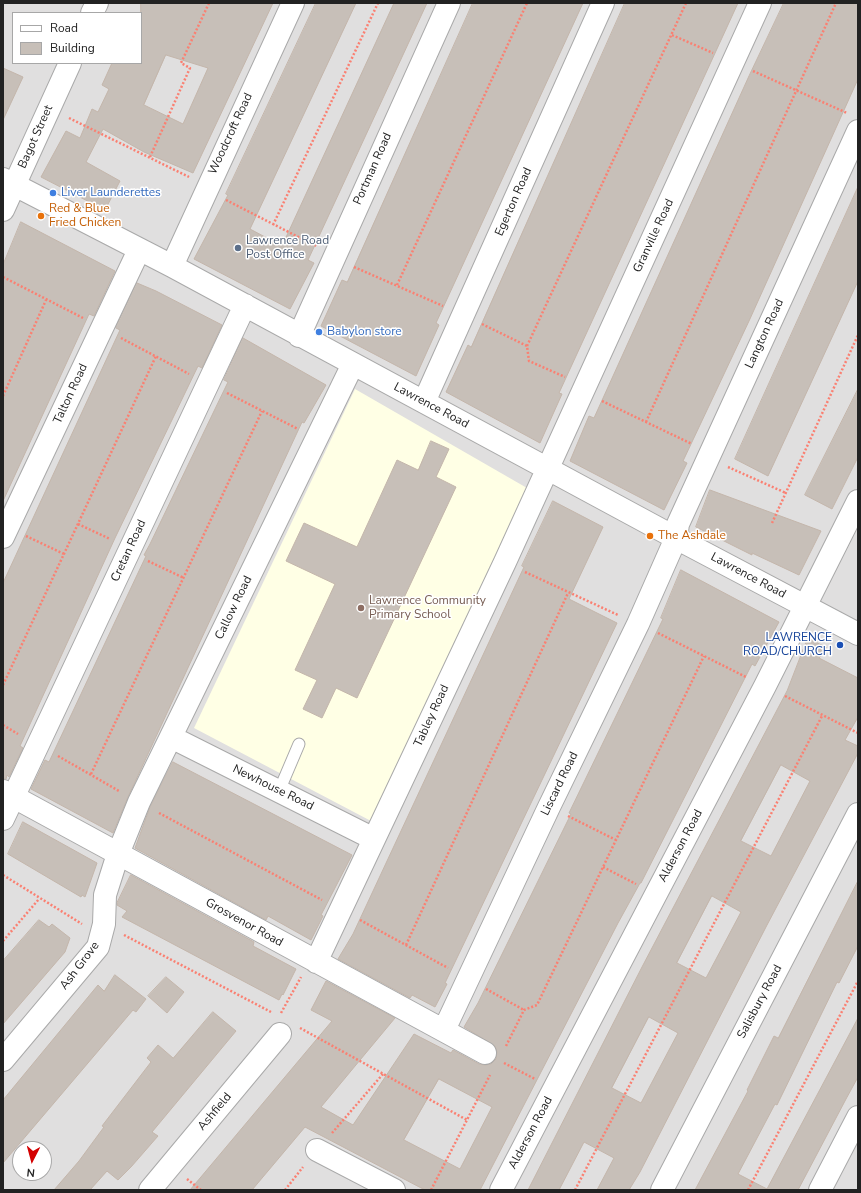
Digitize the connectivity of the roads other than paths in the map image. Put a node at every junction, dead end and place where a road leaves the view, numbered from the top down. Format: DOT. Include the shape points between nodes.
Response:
graph roads {
  1 [pos="97,3"];
  2 [pos="293,3"];
  3 [pos="449,3"];
  4 [pos="603,3"];
  5 [pos="760,3"];
  6 [pos="92,12"];
  7 [pos="70,64"];
  8 [pos="854,123"];
  9 [pos="9,182"];
  10 [pos="3,210"];
  11 [pos="139,250"];
  12 [pos="172,266"];
  13 [pos="245,305"];
  14 [pos="299,336"];
  15 [pos="353,364"];
  16 [pos="424,402"];
  17 [pos="547,469"];
  18 [pos="858,501"];
  19 [pos="5,532"];
  20 [pos="676,538"];
  21 [pos="805,606"];
  22 [pos="858,634"];
  23 [pos="171,738"];
  24 [pos="299,744"];
  25 [pos="279,791"];
  26 [pos="8,794"];
  27 [pos="858,814"];
  28 [pos="3,818"];
  29 [pos="374,839"];
  30 [pos="118,854"];
  31 [pos="314,961"];
  32 [pos="289,1030"];
  33 [pos="444,1030"];
  34 [pos="495,1058"];
  35 [pos="3,1060"];
  36 [pos="858,1117"];
  37 [pos="318,1150"];
  38 [pos="150,1190"];
  39 [pos="394,1190"];
  40 [pos="501,1190"];
  41 [pos="662,1190"];
  42 [pos="820,1190"];
  1 -- 6 [label="street"];
  2 -- 12 [label="street, Woodcroft Road"];
  3 -- 14 [label="street, Portman Road"];
  4 -- 16 [label="street, Egerton Road"];
  5 -- 17 [label="street, Granville Road"];
  7 -- 9 [label="street, Bagot Street" via="49,109"];
  8 -- 20 [label="street, Langton Road" via="678,524"];
  9 -- 10 [label="street, Bagot Street"];
  9 -- 11 [label="street, Lawrence Road"];
  11 -- 12 [label="street, Lawrence Road"];
  11 -- 19 [label="street, Talton Road"];
  12 -- 13 [label="street, Lawrence Road"];
  13 -- 14 [label="street, Lawrence Road"];
  13 -- 26 [label="street, Cretan Road" via="38,745"];
  14 -- 15 [label="street, Lawrence Road"];
  15 -- 16 [label="street, Lawrence Road"];
  15 -- 23 [label="street, Callow Road"];
  16 -- 17 [label="street, Lawrence Road"];
  17 -- 20 [label="street, Lawrence Road"];
  17 -- 29 [label="street, Tabley Road"];
  18 -- 21 [label="street, Alderson Road"];
  20 -- 21 [label="street, Lawrence Road"];
  20 -- 33 [label="street, Liscard Road" via="638,624"];
  21 -- 22 [label="street, Lawrence Road"];
  21 -- 40 [label="street, Alderson Road"];
  23 -- 25 [label="street, Newhouse Road"];
  23 -- 30 [label="street, Callow Road" via="139,802"];
  24 -- 25 [label="lane"];
  25 -- 29 [label="street, Newhouse Road"];
  26 -- 28 [label="street, Cretan Road"];
  26 -- 30 [label="street, Grosvenor Road"];
  27 -- 41 [label="street, Salisbury Road"];
  29 -- 31 [label="street, Tabley Road" via="342,911"];
  30 -- 31 [label="street, Grosvenor Road"];
  30 -- 35 [label="street, Ash Grove" via="104,895 103,929 98,947"];
  31 -- 33 [label="street, Grosvenor Road"];
  32 -- 38 [label="street, Ashfield"];
  33 -- 34 [label="street, Grosvenor Road"];
  36 -- 42 [label="street"];
  37 -- 39 [label="street"];
}
